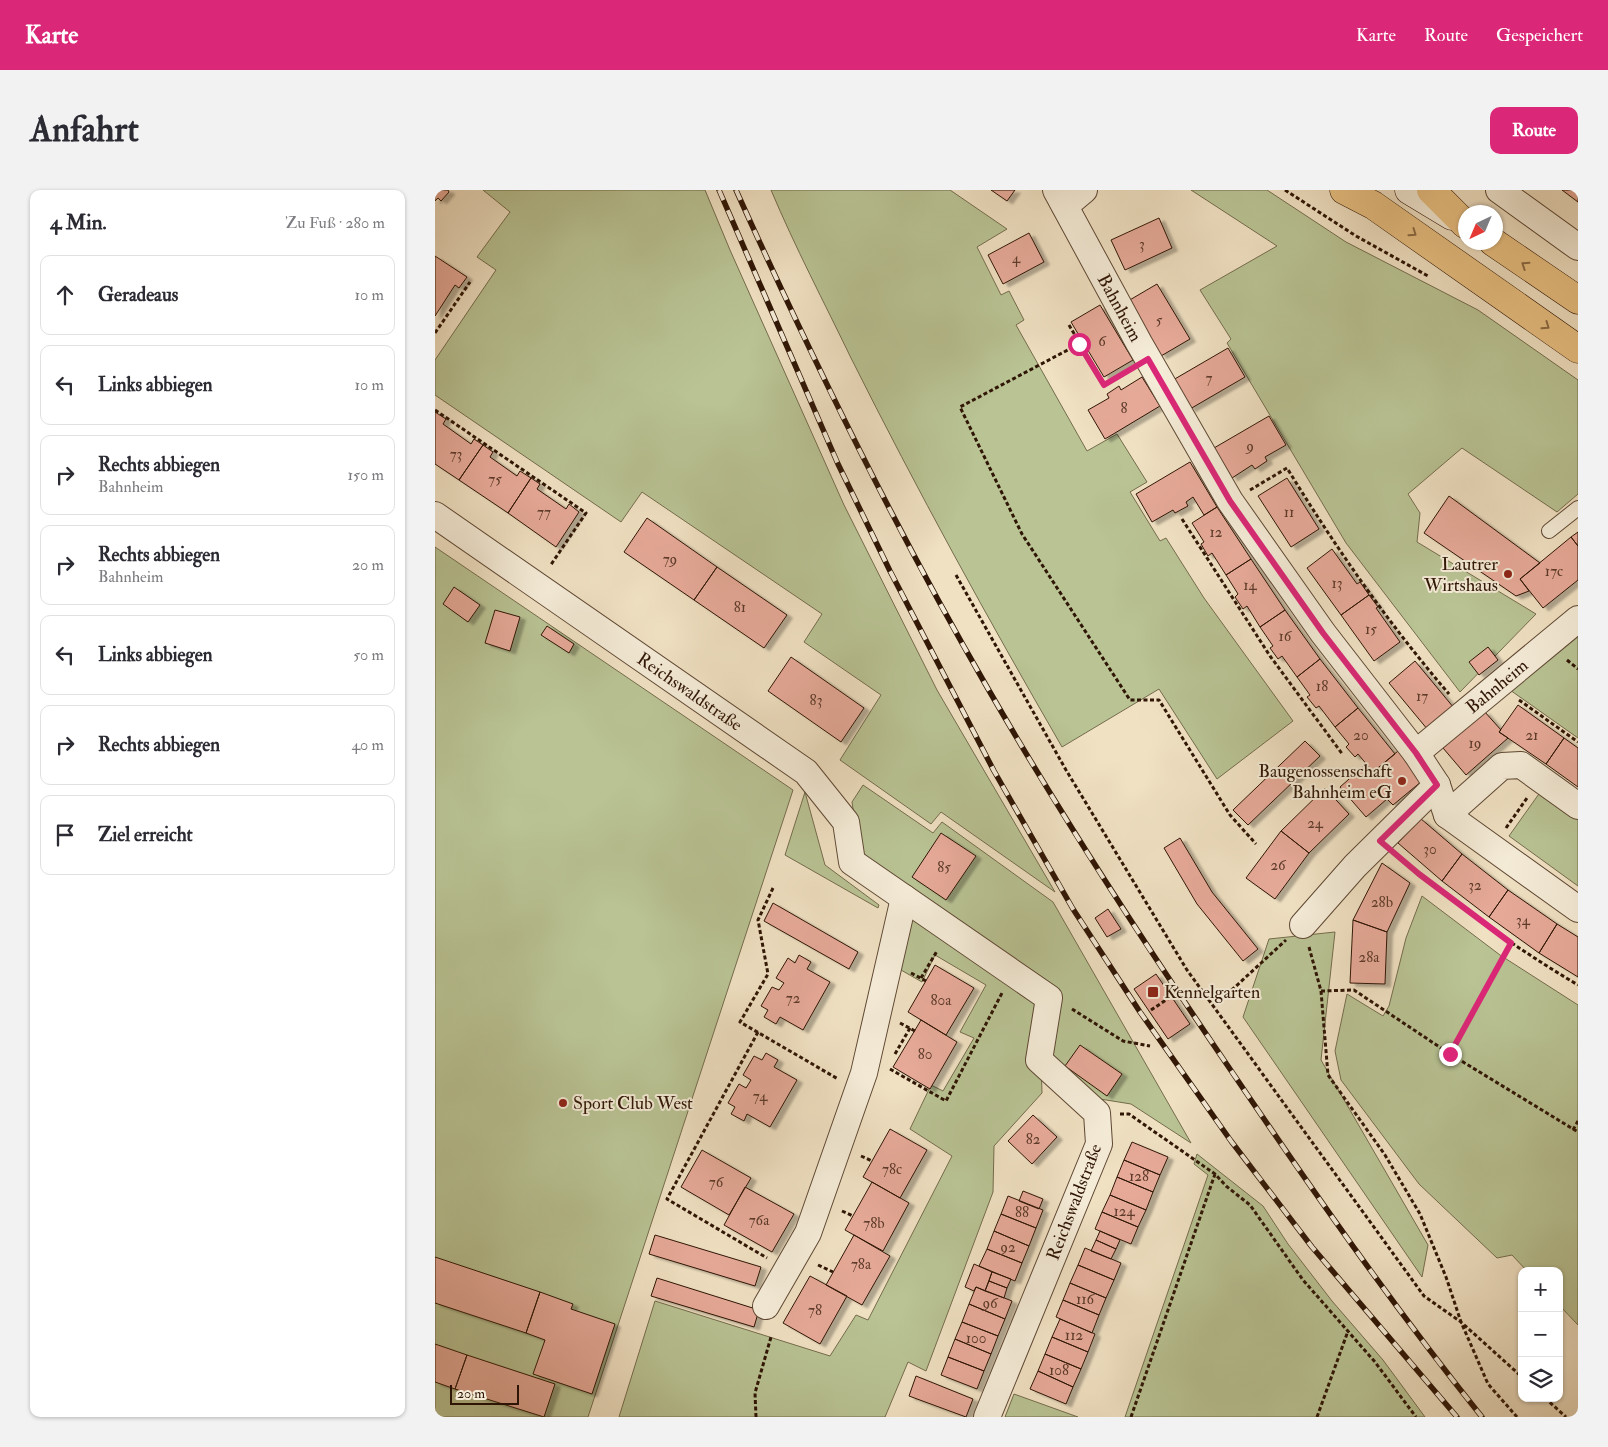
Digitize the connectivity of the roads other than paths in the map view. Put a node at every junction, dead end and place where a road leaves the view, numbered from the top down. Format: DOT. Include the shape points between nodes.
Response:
graph roads {
  1 [pos="1344,190"];
  2 [pos="1409,190"];
  3 [pos="1431,190"];
  4 [pos="1499,190"];
  5 [pos="1068,195"];
  6 [pos="1362,197"];
  7 [pos="1458,217"];
  8 [pos="1458,219"];
  9 [pos="1578,247"];
  10 [pos="1503,249"];
  11 [pos="1578,300"];
  12 [pos="1578,349"];
  13 [pos="1578,508"];
  14 [pos="435,515"];
  15 [pos="1549,531"];
  16 [pos="1578,620"];
  17 [pos="1416,753"];
  18 [pos="1437,785"];
  19 [pos="1578,806"];
  20 [pos="1447,815"];
  21 [pos="904,898"];
  22 [pos="1578,909"];
  23 [pos="1303,925"];
  24 [pos="766,1306"];
  25 [pos="987,1417"];
  1 -- 6 [label="main road"];
  2 -- 8 [label="main road"];
  3 -- 7 [label="main road"];
  4 -- 9 [label="street"];
  5 -- 17 [label="street, Bahnheim" via="1148,359 1230,501 1323,633"];
  6 -- 12 [label="main road, one-way"];
  11 -- 10 [label="main road, one-way"];
  13 -- 15 [label="lane"];
  14 -- 21 [label="street, Reichswaldstraße" via="806,772 845,822 852,862"];
  16 -- 17 [label="street, Bahnheim"];
  17 -- 18 [label="street, Bahnheim"];
  18 -- 20 [label="street, Bahnheim"];
  18 -- 23 [label="street"];
  19 -- 20 [label="street" via="1521,765 1502,766"];
  20 -- 22 [label="street"];
  21 -- 24 [label="street" via="858,1090 808,1234"];
  21 -- 25 [label="street, Reichswaldstraße" via="1049,998 1039,1060 1097,1113 1099,1144"];
}
